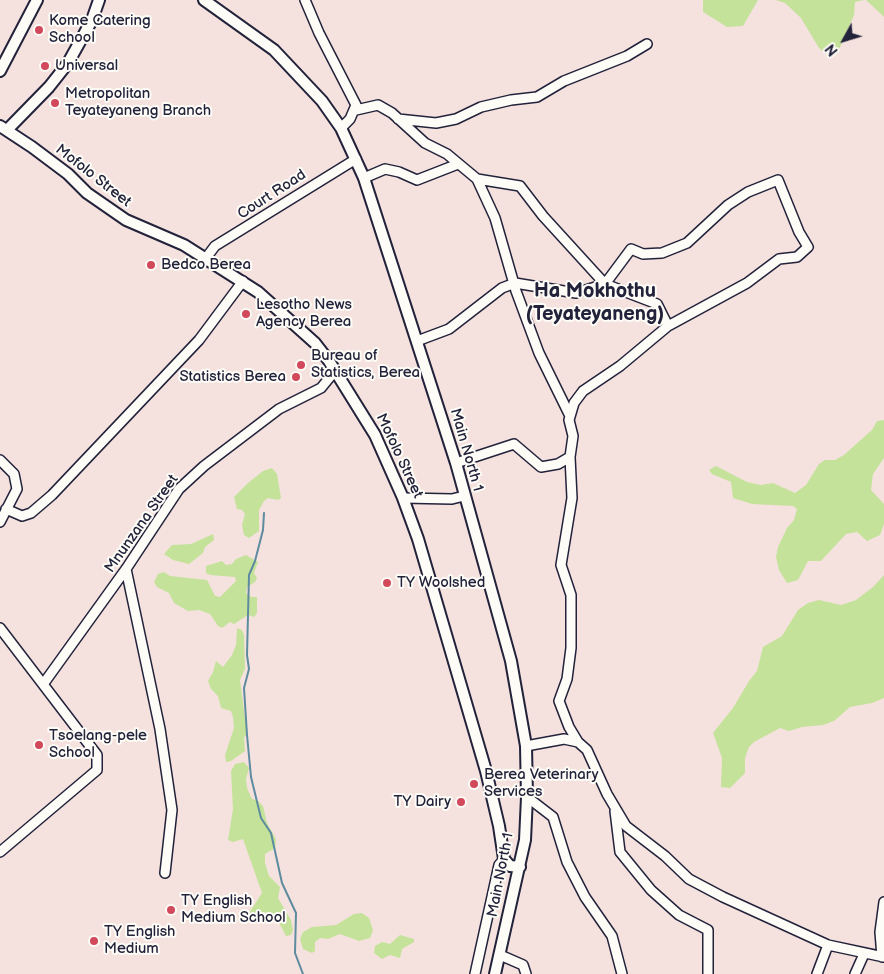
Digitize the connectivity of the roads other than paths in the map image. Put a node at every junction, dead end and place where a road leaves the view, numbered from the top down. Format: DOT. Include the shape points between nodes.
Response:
graph roads {
  1 [pos="37,0"];
  2 [pos="99,0"];
  3 [pos="204,0"];
  4 [pos="305,0"];
  5 [pos="647,44"];
  6 [pos="0,71"];
  7 [pos="356,110"];
  8 [pos="398,119"];
  9 [pos="4,127"];
  10 [pos="340,128"];
  11 [pos="356,159"];
  12 [pos="458,164"];
  13 [pos="364,178"];
  14 [pos="477,179"];
  15 [pos="206,258"];
  16 [pos="243,281"];
  17 [pos="515,283"];
  18 [pos="605,284"];
  19 [pos="668,326"];
  20 [pos="417,341"];
  21 [pos="335,371"];
  22 [pos="570,416"];
  23 [pos="570,457"];
  24 [pos="0,460"];
  25 [pos="456,462"];
  26 [pos="464,496"];
  27 [pos="403,498"];
  28 [pos="6,509"];
  29 [pos="0,522"];
  30 [pos="126,569"];
  31 [pos="0,628"];
  32 [pos="44,683"];
  33 [pos="578,742"];
  34 [pos="526,746"];
  35 [pos="527,797"];
  36 [pos="615,806"];
  37 [pos="0,852"];
  38 [pos="504,859"];
  39 [pos="520,867"];
  40 [pos="165,873"];
  41 [pos="884,902"];
  42 [pos="828,945"];
  43 [pos="864,954"];
  44 [pos="500,955"];
  45 [pos="883,957"];
  46 [pos="475,974"];
  47 [pos="495,974"];
  48 [pos="526,974"];
  49 [pos="622,974"];
  50 [pos="708,974"];
  51 [pos="817,974"];
  52 [pos="855,974"];
  1 -- 6 [label="main road"];
  2 -- 9 [label="main road" via="92,20 68,63 49,87"];
  3 -- 10 [label="main road, Main North 1" via="274,50 322,101"];
  4 -- 7 [label="street" via="351,91"];
  5 -- 8 [label="street" via="627,56 564,81 537,97 480,107 456,119 436,123"];
  7 -- 8 [label="street" via="378,106"];
  7 -- 10 [label="street"];
  8 -- 12 [label="street" via="425,143 447,154"];
  9 -- 15 [label="main road, Mofolo Street" via="119,216"];
  10 -- 11 [label="main road, Main North 1"];
  11 -- 13 [label="main road, Main North 1"];
  11 -- 15 [label="street, Court Road" via="215,246"];
  12 -- 13 [label="street" via="417,180 385,169"];
  12 -- 14 [label="street"];
  13 -- 20 [label="main road, Main North 1"];
  14 -- 17 [label="street" via="494,218"];
  14 -- 18 [label="street" via="520,186"];
  15 -- 16 [label="main road, Mofolo Street"];
  16 -- 21 [label="main road, Mofolo Street" via="315,343"];
  16 -- 28 [label="street" via="199,340 52,495 31,513 22,516"];
  17 -- 18 [label="street" via="576,293"];
  17 -- 20 [label="street" via="502,288 449,329"];
  17 -- 22 [label="street" via="539,353"];
  18 -- 19 [label="street" via="657,304"];
  18 -- 19 [label="street" via="631,249 643,254 662,253 687,243 728,205 748,192 778,180 808,247 797,257 778,259 748,283"];
  19 -- 22 [label="street" via="583,391"];
  20 -- 25 [label="main road, Main North 1"];
  21 -- 27 [label="main road, Mofolo Street" via="375,434"];
  21 -- 30 [label="street, Mnunzana Street" via="320,388 279,409 204,466 180,489"];
  22 -- 23 [label="street" via="573,436"];
  23 -- 25 [label="street" via="558,464 541,467 514,444"];
  23 -- 33 [label="street" via="572,498 561,565 571,596 571,648 567,679 559,701"];
  24 -- 28 [label="street" via="10,468 17,481 17,489"];
  25 -- 26 [label="main road, Main North 1"];
  26 -- 27 [label="street" via="452,500"];
  26 -- 34 [label="main road, Main North 1" via="511,662"];
  27 -- 38 [label="main road, Mofolo Street" via="486,771"];
  28 -- 29 [label="street"];
  30 -- 32 [label="street, Mnunzana Street"];
  30 -- 40 [label="street" via="160,729 172,810"];
  31 -- 32 [label="street"];
  32 -- 37 [label="street" via="97,755 98,770"];
  33 -- 34 [label="street" via="564,740"];
  33 -- 36 [label="street" via="587,750"];
  34 -- 35 [label="main road, Main North 1"];
  35 -- 39 [label="main road, Main North 1"];
  35 -- 49 [label="street" via="553,817 567,862 585,898 612,936"];
  36 -- 42 [label="street" via="626,826 689,879"];
  36 -- 50 [label="street" via="620,852 665,903 679,915 708,930"];
  38 -- 39 [label="main road" via="510,866"];
  38 -- 46 [label="street" via="499,865"];
  39 -- 44 [label="main road, Main North 1"];
  41 -- 45 [label="street" via="880,932"];
  42 -- 43 [label="street"];
  42 -- 51 [label="street"];
  43 -- 45 [label="street"];
  43 -- 52 [label="street"];
  44 -- 47 [label="main road, Main North 1"];
  44 -- 48 [label="street" via="523,965"];
}
